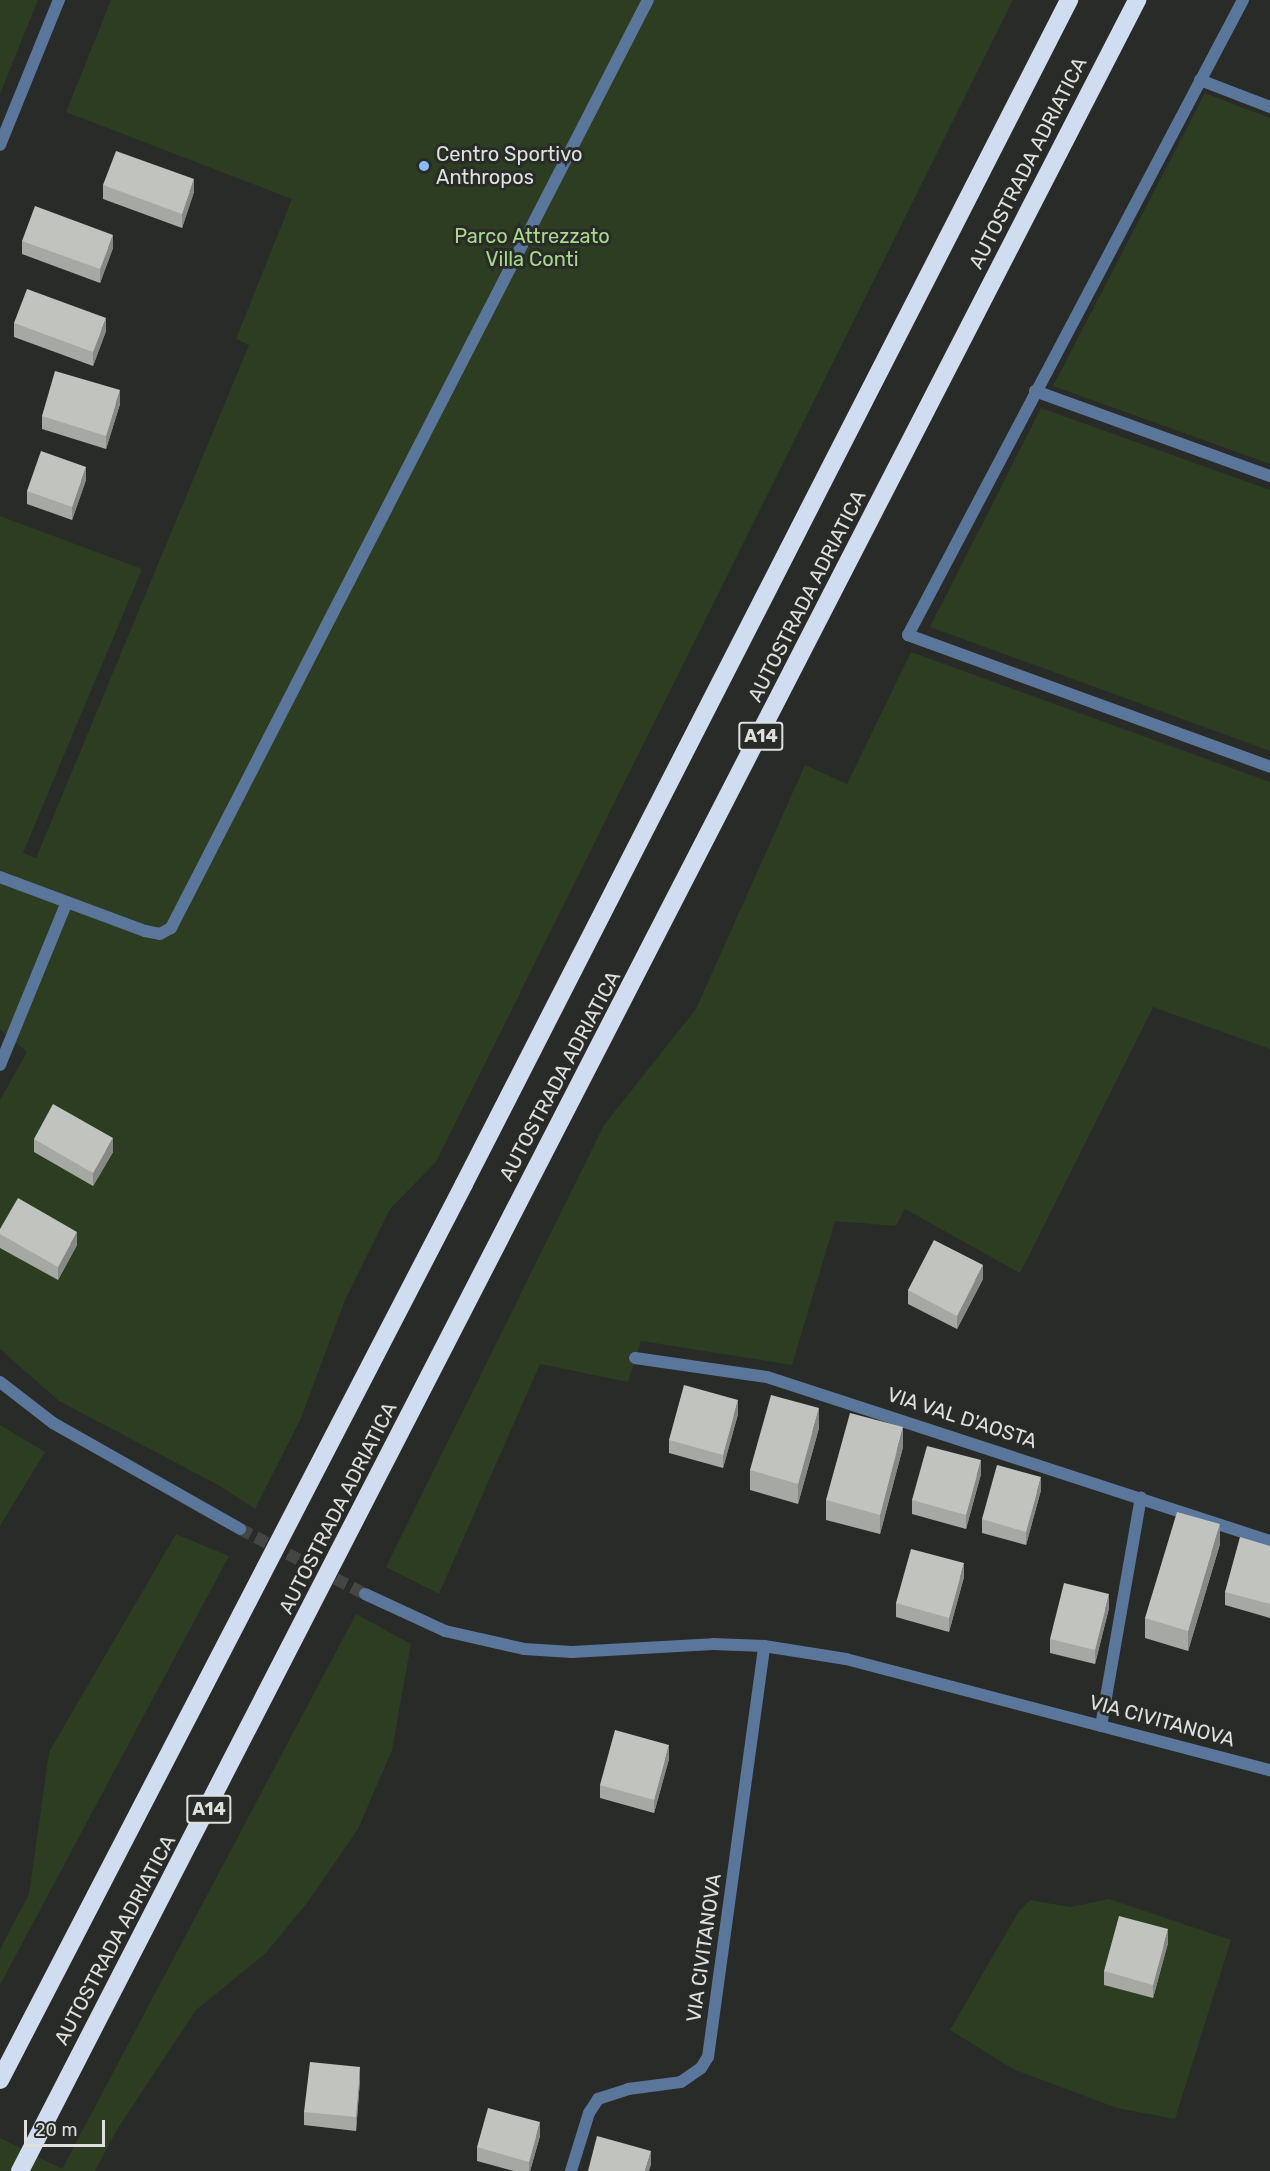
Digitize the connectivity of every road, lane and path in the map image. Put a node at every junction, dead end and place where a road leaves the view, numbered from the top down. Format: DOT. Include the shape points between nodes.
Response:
graph roads {
  1 [pos="59,0"];
  2 [pos="648,0"];
  3 [pos="1069,0"];
  4 [pos="1137,0"];
  5 [pos="1243,0"];
  6 [pos="1200,80"];
  7 [pos="1270,107"];
  8 [pos="0,145"];
  9 [pos="1035,391"];
  10 [pos="1270,476"];
  11 [pos="1270,767"];
  12 [pos="0,878"];
  13 [pos="67,902"];
  14 [pos="0,1065"];
  15 [pos="635,1358"];
  16 [pos="0,1382"];
  17 [pos="1141,1497"];
  18 [pos="240,1529"];
  19 [pos="1270,1541"];
  20 [pos="365,1594"];
  21 [pos="764,1646"];
  22 [pos="1101,1725"];
  23 [pos="1270,1770"];
  24 [pos="0,2080"];
  25 [pos="20,2171"];
  26 [pos="571,2171"];
  1 -- 8 [label="street"];
  2 -- 13 [label="street" via="178,918 160,934"];
  3 -- 24 [label="highway, AUTOSTRADA ADRIATICA" via="464,1184"];
  4 -- 25 [label="highway, AUTOSTRADA ADRIATICA / A14"];
  5 -- 6 [label="street"];
  6 -- 7 [label="street"];
  6 -- 9 [label="street"];
  9 -- 10 [label="street"];
  9 -- 11 [label="street" via="908,635"];
  12 -- 13 [label="street"];
  13 -- 14 [label="street"];
  15 -- 17 [label="street, VIA VAL D'AOSTA" via="767,1377"];
  16 -- 18 [label="street" via="53,1423"];
  17 -- 19 [label="street, VIA VAL D'AOSTA"];
  17 -- 22 [label="street"];
  20 -- 21 [label="street, VIA CIVITANOVA" via="444,1631 525,1649 572,1652 712,1644"];
  21 -- 22 [label="street, VIA CIVITANOVA" via="846,1659"];
  21 -- 26 [label="street, VIA CIVITANOVA" via="708,2057 701,2068 681,2082 628,2089 597,2099"];
  22 -- 23 [label="street, VIA CIVITANOVA"];
}
